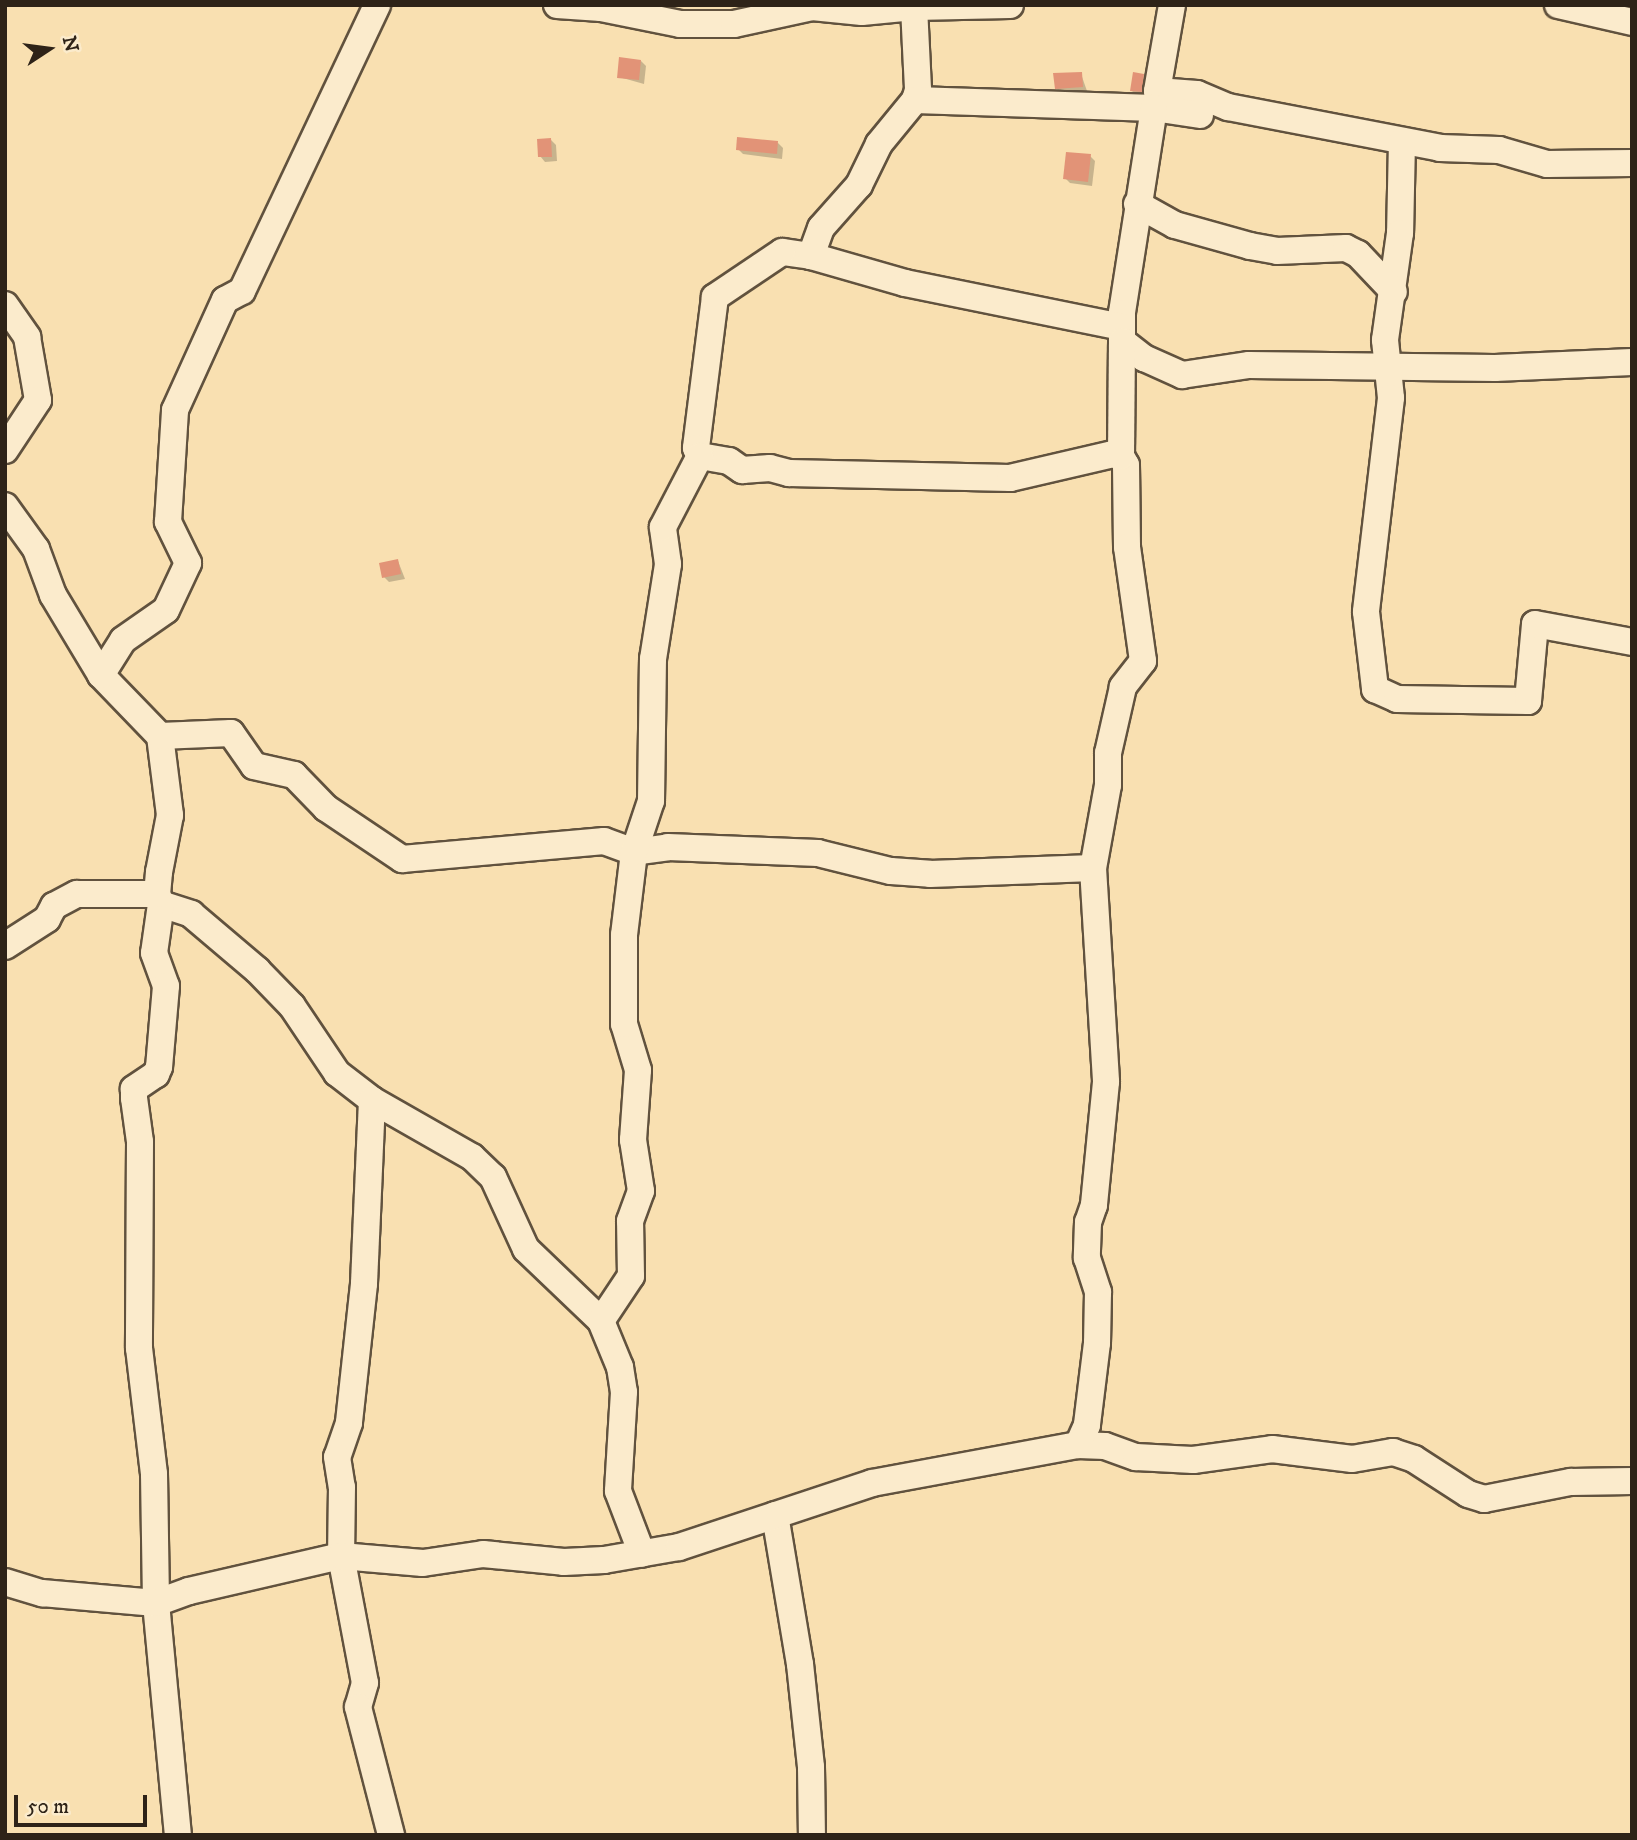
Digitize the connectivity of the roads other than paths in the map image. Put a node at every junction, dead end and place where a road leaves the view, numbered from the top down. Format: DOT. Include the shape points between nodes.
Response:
graph roads {
  1 [pos="377,5"];
  2 [pos="556,5"];
  3 [pos="1010,5"];
  4 [pos="1171,5"];
  5 [pos="1558,5"];
  6 [pos="914,7"];
  7 [pos="1632,22"];
  8 [pos="915,100"];
  9 [pos="1154,108"];
  10 [pos="1200,116"];
  11 [pos="1402,141"];
  12 [pos="1632,163"];
  13 [pos="1137,204"];
  14 [pos="811,256"];
  15 [pos="1394,292"];
  16 [pos="5,305"];
  17 [pos="1122,334"];
  18 [pos="1632,362"];
  19 [pos="1386,366"];
  20 [pos="5,450"];
  21 [pos="700,456"];
  22 [pos="1121,456"];
  23 [pos="5,506"];
  24 [pos="1632,642"];
  25 [pos="101,675"];
  26 [pos="160,736"];
  27 [pos="634,852"];
  28 [pos="1093,868"];
  29 [pos="159,899"];
  30 [pos="5,946"];
  31 [pos="372,1100"];
  32 [pos="601,1321"];
  33 [pos="1078,1445"];
  34 [pos="1632,1480"];
  35 [pos="775,1515"];
  36 [pos="642,1554"];
  37 [pos="341,1556"];
  38 [pos="5,1582"];
  39 [pos="156,1603"];
  40 [pos="178,1835"];
  41 [pos="391,1835"];
  42 [pos="812,1835"];
  1 -- 25 [label="street" via="242,291 225,300 175,410 169,522 188,563 166,610 123,640"];
  2 -- 6 [label="street" via="601,8 680,24 734,24 812,8 862,12"];
  3 -- 6 [label="street"];
  4 -- 11 [label="street" via="1157,91 1197,94 1228,107"];
  5 -- 7 [label="street"];
  6 -- 8 [label="street"];
  8 -- 9 [label="street"];
  8 -- 14 [label="street" via="879,144 859,185 821,228"];
  9 -- 10 [label="street"];
  9 -- 13 [label="street"];
  11 -- 12 [label="street" via="1499,150 1548,164"];
  11 -- 15 [label="street" via="1398,182 1403,203"];
  13 -- 15 [label="street" via="1175,225 1250,246 1277,251 1346,248 1358,254"];
  13 -- 17 [label="street"];
  14 -- 17 [label="street"];
  14 -- 21 [label="street" via="782,252 715,297 696,448"];
  15 -- 19 [label="street" via="1385,340"];
  16 -- 20 [label="street" via="27,337 38,400"];
  17 -- 19 [label="street" via="1144,358 1182,375 1249,365"];
  17 -- 22 [label="street"];
  18 -- 19 [label="street" via="1495,368"];
  19 -- 24 [label="street" via="1391,398 1366,612 1375,689 1397,699 1528,701 1535,624"];
  21 -- 22 [label="street" via="729,461 742,470 1010,478"];
  21 -- 27 [label="street" via="663,527 668,564 653,659 651,801"];
  22 -- 28 [label="street" via="1126,465 1127,547 1143,662 1123,687 1108,753 1108,785"];
  23 -- 25 [label="street" via="36,550 53,595"];
  25 -- 26 [label="street"];
  26 -- 27 [label="street" via="231,733 254,766 294,775 327,808 402,859 604,841"];
  26 -- 29 [label="street" via="170,815"];
  27 -- 28 [label="street" via="668,847 818,853 891,871 930,874"];
  27 -- 32 [label="street" via="623,995 624,1024 638,1070 633,1140 641,1191 630,1221 631,1276"];
  28 -- 33 [label="street" via="1106,1082 1094,1205 1088,1222 1087,1258 1098,1292 1097,1343 1087,1425"];
  29 -- 30 [label="street" via="77,894 54,906 47,919"];
  29 -- 31 [label="street" via="191,914 257,970 292,1006 337,1073"];
  29 -- 39 [label="street" via="154,953 166,986 159,1067 134,1089 140,1142 139,1348 153,1474"];
  31 -- 32 [label="street" via="472,1157 493,1177 526,1249"];
  31 -- 37 [label="street" via="365,1284 349,1423 337,1457 342,1487"];
  32 -- 36 [label="street" via="620,1367 624,1392 618,1491"];
  33 -- 34 [label="street" via="1105,1446 1136,1457 1193,1460 1272,1449 1352,1459 1393,1452 1484,1499 1570,1482"];
  33 -- 35 [label="street" via="931,1469 830,1494"];
  35 -- 36 [label="street"];
  35 -- 42 [label="street" via="800,1664 811,1767"];
  36 -- 37 [label="street" via="564,1562 483,1554 423,1563"];
  37 -- 39 [label="street" via="189,1591"];
  37 -- 41 [label="street" via="365,1683 358,1707"];
  38 -- 39 [label="street" via="42,1593"];
  39 -- 40 [label="street"];
}
